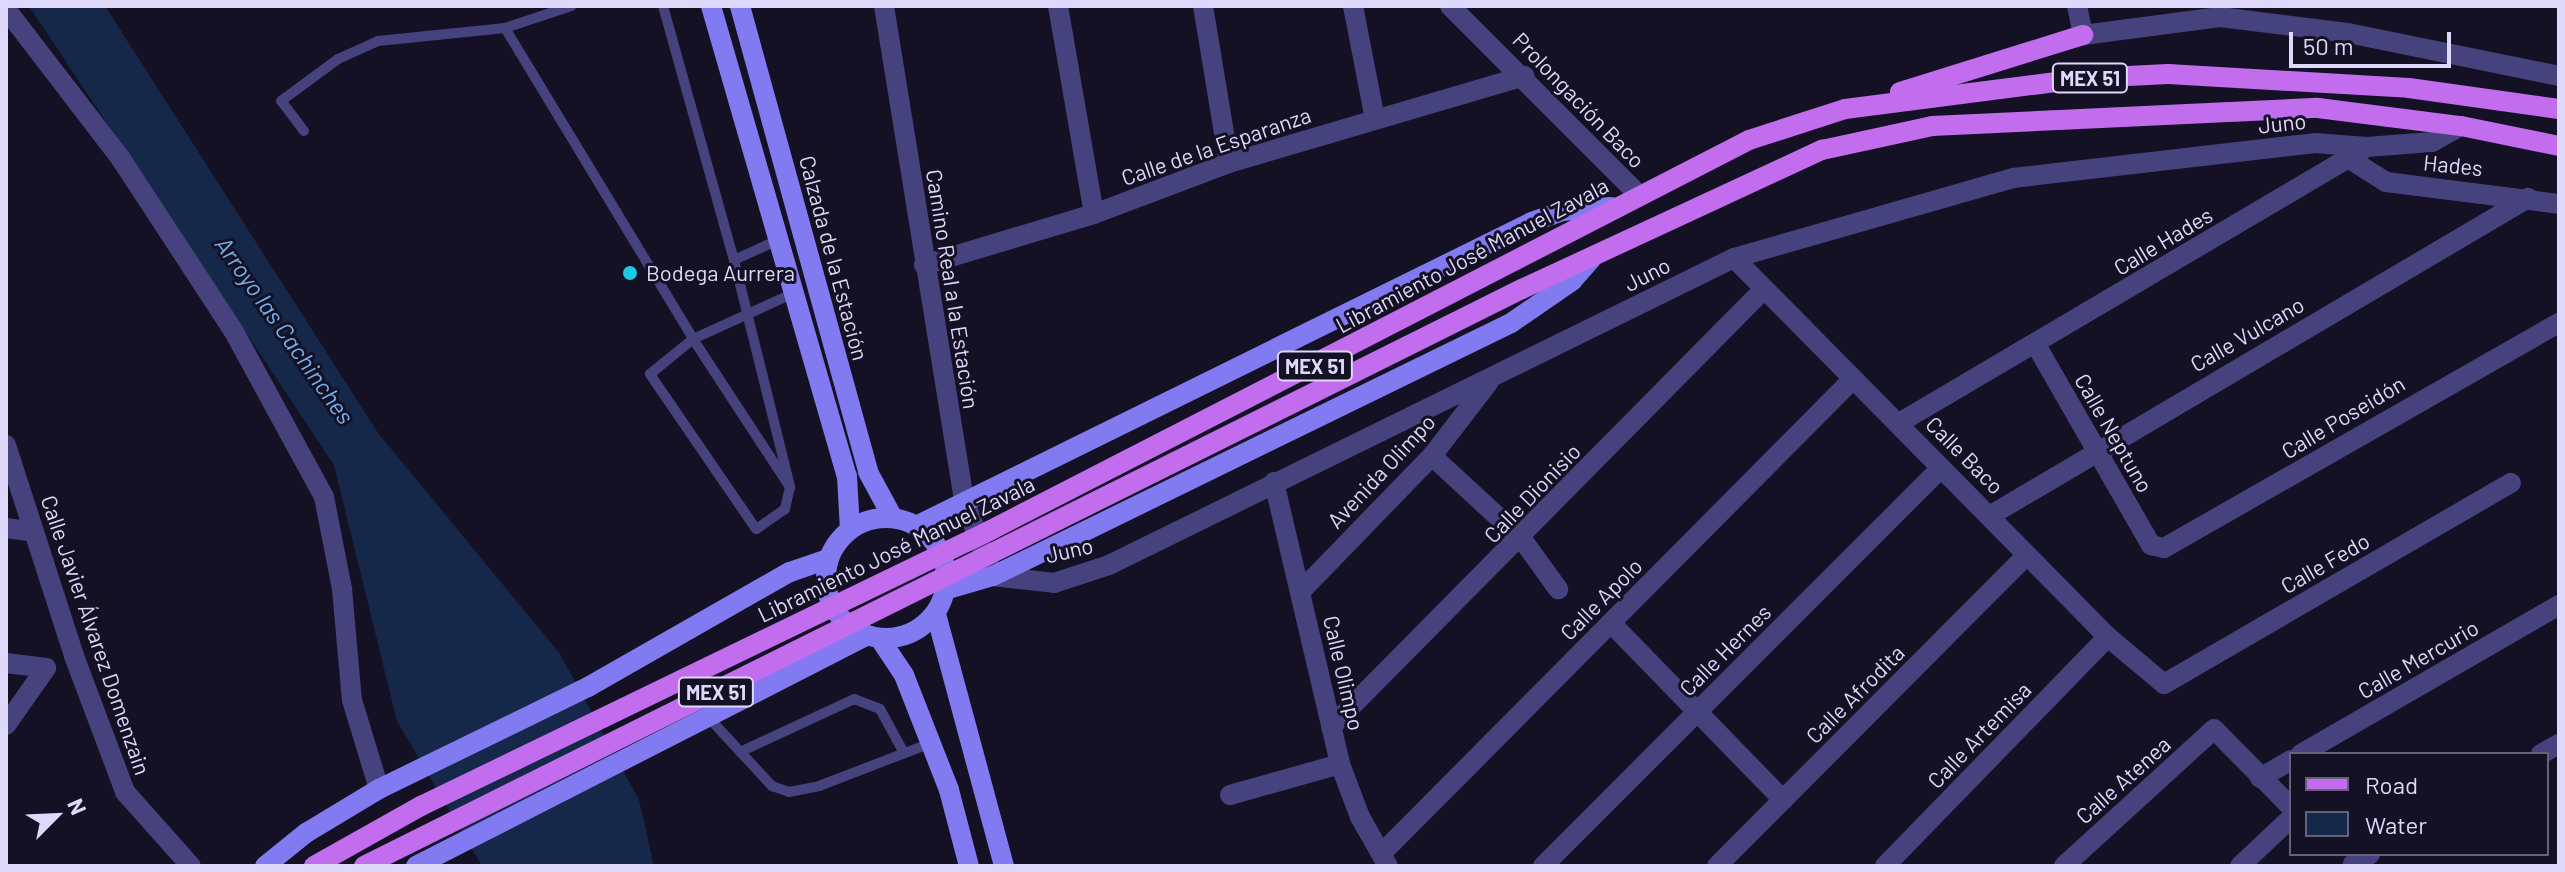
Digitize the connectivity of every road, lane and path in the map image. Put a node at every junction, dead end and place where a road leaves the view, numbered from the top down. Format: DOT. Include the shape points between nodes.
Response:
graph roads {
  1 [pos="571,6"];
  2 [pos="663,6"];
  3 [pos="711,6"];
  4 [pos="740,6"];
  5 [pos="884,6"];
  6 [pos="1058,6"];
  7 [pos="1203,6"];
  8 [pos="1353,6"];
  9 [pos="1450,6"];
  10 [pos="2077,6"];
  11 [pos="6,9"];
  12 [pos="505,28"];
  13 [pos="2083,35"];
  14 [pos="1524,76"];
  15 [pos="2559,76"];
  16 [pos="1845,109"];
  17 [pos="2559,109"];
  18 [pos="1375,119"];
  19 [pos="2461,126"];
  20 [pos="304,131"];
  21 [pos="2559,146"];
  22 [pos="2367,147"];
  23 [pos="2348,158"];
  24 [pos="1229,163"];
  25 [pos="1638,194"];
  26 [pos="2528,198"];
  27 [pos="2559,204"];
  28 [pos="1611,207"];
  29 [pos="1094,214"];
  30 [pos="778,240"];
  31 [pos="1592,258"];
  32 [pos="1734,258"];
  33 [pos="734,260"];
  34 [pos="924,265"];
  35 [pos="1764,289"];
  36 [pos="794,293"];
  37 [pos="747,310"];
  38 [pos="2559,323"];
  39 [pos="693,339"];
  40 [pos="2036,345"];
  41 [pos="1491,379"];
  42 [pos="1853,379"];
  43 [pos="1899,423"];
  44 [pos="6,445"];
  45 [pos="2097,448"];
  46 [pos="1432,456"];
  47 [pos="1941,468"];
  48 [pos="1274,482"];
  49 [pos="2511,483"];
  50 [pos="790,487"];
  51 [pos="964,500"];
  52 [pos="1991,515"];
  53 [pos="893,518"];
  54 [pos="916,526"];
  55 [pos="6,528"];
  56 [pos="850,529"];
  57 [pos="34,532"];
  58 [pos="1522,539"];
  59 [pos="2151,545"];
  60 [pos="2027,555"];
  61 [pos="828,559"];
  62 [pos="993,576"];
  63 [pos="1558,589"];
  64 [pos="945,590"];
  65 [pos="1301,591"];
  66 [pos="2559,605"];
  67 [pos="936,614"];
  68 [pos="1611,623"];
  69 [pos="2108,637"];
  70 [pos="873,638"];
  71 [pos="74,656"];
  72 [pos="6,663"];
  73 [pos="46,668"];
  74 [pos="2164,684"];
  75 [pos="1697,712"];
  76 [pos="709,718"];
  77 [pos="6,725"];
  78 [pos="1331,727"];
  79 [pos="931,743"];
  80 [pos="740,752"];
  81 [pos="2304,752"];
  82 [pos="618,753"];
  83 [pos="904,753"];
  84 [pos="2289,761"];
  85 [pos="1340,764"];
  86 [pos="2260,778"];
  87 [pos="379,789"];
  88 [pos="1230,795"];
  89 [pos="1783,800"];
  90 [pos="2289,805"];
  91 [pos="2289,820"];
  92 [pos="1385,859"];
  93 [pos="431,860"];
  94 [pos="179,861"];
  95 [pos="265,866"];
  96 [pos="314,866"];
  97 [pos="364,866"];
  98 [pos="969,866"];
  99 [pos="1004,866"];
  100 [pos="1543,866"];
  101 [pos="1717,866"];
  102 [pos="1885,866"];
  103 [pos="2064,866"];
  104 [pos="2240,866"];
  1 -- 12 [label="lane"];
  2 -- 33 [label="lane"];
  3 -- 30 [label="main road, Calzada de la Estación"];
  4 -- 53 [label="main road, Calzada de la Estación" via="868,472"];
  5 -- 34 [label="street, Camino Real a la Estación"];
  6 -- 29 [label="street"];
  7 -- 24 [label="street"];
  8 -- 18 [label="street"];
  9 -- 14 [label="street, Prolongación Baco"];
  10 -- 13 [label="street"];
  11 -- 87 [label="street" via="121,159 233,330 324,497 342,589 352,700"];
  12 -- 20 [label="lane" via="378,41 338,59 281,101"];
  12 -- 39 [label="lane"];
  13 -- 15 [label="street" via="2220,17 2348,33"];
  13 -- 16 [label="main road"];
  14 -- 18 [label="street, Calle de la Esparanza"];
  14 -- 25 [label="street, Prolongación Baco"];
  16 -- 17 [label="main road, Libramiento José Manuel Zavala / MEX 51" via="2088,78 2168,74 2393,87"];
  16 -- 25 [label="main road, Libramiento José Manuel Zavala / MEX 51" via="1749,140"];
  18 -- 24 [label="street, Calle de la Esparanza"];
  19 -- 21 [label="main road, MEX 51"];
  19 -- 22 [label="street, Calle Hades" via="2432,142"];
  19 -- 31 [label="main road, MEX 51" via="2318,108 1932,126 1822,150"];
  22 -- 23 [label="street, Calle Hades"];
  22 -- 32 [label="street, Juno" via="2315,143 2013,178"];
  23 -- 26 [label="street, Hades" via="2386,182"];
  23 -- 40 [label="street, Calle Hades"];
  24 -- 29 [label="street, Calle de la Esparanza"];
  25 -- 28 [label="main road, Libramiento José Manuel Zavala / MEX 51"];
  26 -- 27 [label="street, Hades"];
  26 -- 45 [label="street, Calle Vulcano"];
  28 -- 51 [label="main road" via="1562,211 1532,222"];
  28 -- 96 [label="main road, Libramiento José Manuel Zavala / MEX 51" via="1519,263 989,531 421,806"];
  29 -- 34 [label="street, Calle de la Esparanza"];
  30 -- 33 [label="lane"];
  30 -- 36 [label="main road, Calzada de la Estación"];
  31 -- 62 [label="main road" via="1572,281 1511,323"];
  31 -- 82 [label="main road, MEX 51" via="819,641"];
  32 -- 35 [label="street, Calle Baco"];
  32 -- 41 [label="street, Juno"];
  33 -- 37 [label="lane"];
  34 -- 51 [label="street, Camino Real a la Estación"];
  35 -- 42 [label="street, Calle Baco"];
  35 -- 58 [label="street, Calle Dionisio"];
  36 -- 37 [label="lane"];
  36 -- 56 [label="main road, Calzada de la Estación" via="847,476"];
  37 -- 39 [label="lane"];
  37 -- 50 [label="lane"];
  38 -- 59 [label="street, Calle Poseidón" via="2184,540 2164,548"];
  39 -- 50 [label="lane"];
  39 -- 50 [label="lane" via="650,374 750,527 764,526 785,509"];
  40 -- 43 [label="street, Calle Hades"];
  40 -- 45 [label="street, Calle Neptuno"];
  41 -- 46 [label="street, Avenida Olimpo"];
  41 -- 48 [label="street, Juno"];
  42 -- 43 [label="street, Calle Baco"];
  42 -- 68 [label="street, Calle Apolo"];
  43 -- 47 [label="street, Calle Baco"];
  44 -- 57 [label="street, Calle Javier Álvarez Domenzain"];
  45 -- 52 [label="street, Calle Vulcano"];
  45 -- 59 [label="street, Calle Neptuno"];
  46 -- 58 [label="street"];
  46 -- 65 [label="street, Avenida Olimpo"];
  47 -- 52 [label="street, Calle Baco"];
  47 -- 75 [label="street, Calle Hernes"];
  48 -- 62 [label="street, Juno" via="1109,565 1054,583"];
  48 -- 65 [label="street, Calle Olimpo"];
  49 -- 74 [label="street, Calle Fedo"];
  51 -- 54 [label="main road"];
  51 -- 62 [label="street, Camino Real a la Estación"];
  52 -- 60 [label="street, Calle Baco"];
  53 -- 54 [label="main road"];
  53 -- 56 [label="main road"];
  54 -- 64 [label="main road" via="941,553"];
  55 -- 57 [label="street"];
  56 -- 61 [label="main road"];
  57 -- 71 [label="street, Calle Javier Álvarez Domenzain"];
  58 -- 63 [label="street"];
  58 -- 78 [label="street, Calle Dionisio"];
  60 -- 69 [label="street, Calle Baco"];
  60 -- 89 [label="street, Calle Afrodita"];
  61 -- 70 [label="main road" via="828,596 836,613"];
  61 -- 87 [label="main road" via="790,572 588,687"];
  62 -- 64 [label="main road"];
  64 -- 67 [label="main road"];
  65 -- 78 [label="street, Calle Olimpo"];
  66 -- 81 [label="street, Calle Mercurio"];
  67 -- 70 [label="main road" via="911,634"];
  67 -- 99 [label="main road"];
  68 -- 75 [label="street"];
  68 -- 92 [label="street, Calle Apolo"];
  69 -- 74 [label="street, Calle Baco"];
  69 -- 102 [label="street, Calle Artemisa"];
  70 -- 76 [label="main road"];
  70 -- 79 [label="main road" via="904,675"];
  71 -- 73 [label="street"];
  71 -- 94 [label="street, Calle Javier Álvarez Domenzain" via="125,792"];
  72 -- 73 [label="street"];
  73 -- 77 [label="street"];
  75 -- 89 [label="street"];
  75 -- 100 [label="street, Calle Hernes"];
  76 -- 80 [label="lane"];
  76 -- 82 [label="main road"];
  78 -- 85 [label="street, Calle Olimpo"];
  79 -- 83 [label="lane"];
  79 -- 98 [label="main road"];
  80 -- 83 [label="lane" via="772,786 789,792"];
  80 -- 83 [label="lane" via="854,699 880,709"];
  82 -- 93 [label="main road"];
  82 -- 97 [label="main road, MEX 51" via="433,830"];
  84 -- 86 [label="street"];
  85 -- 88 [label="street"];
  85 -- 92 [label="street, Calle Olimpo" via="1360,817"];
  86 -- 90 [label="street"];
  86 -- 103 [label="street, Calle Atenea" via="2214,729"];
  87 -- 95 [label="main road" via="306,833"];
  89 -- 101 [label="street, Calle Afrodita"];
  91 -- 104 [label="street"];
}
